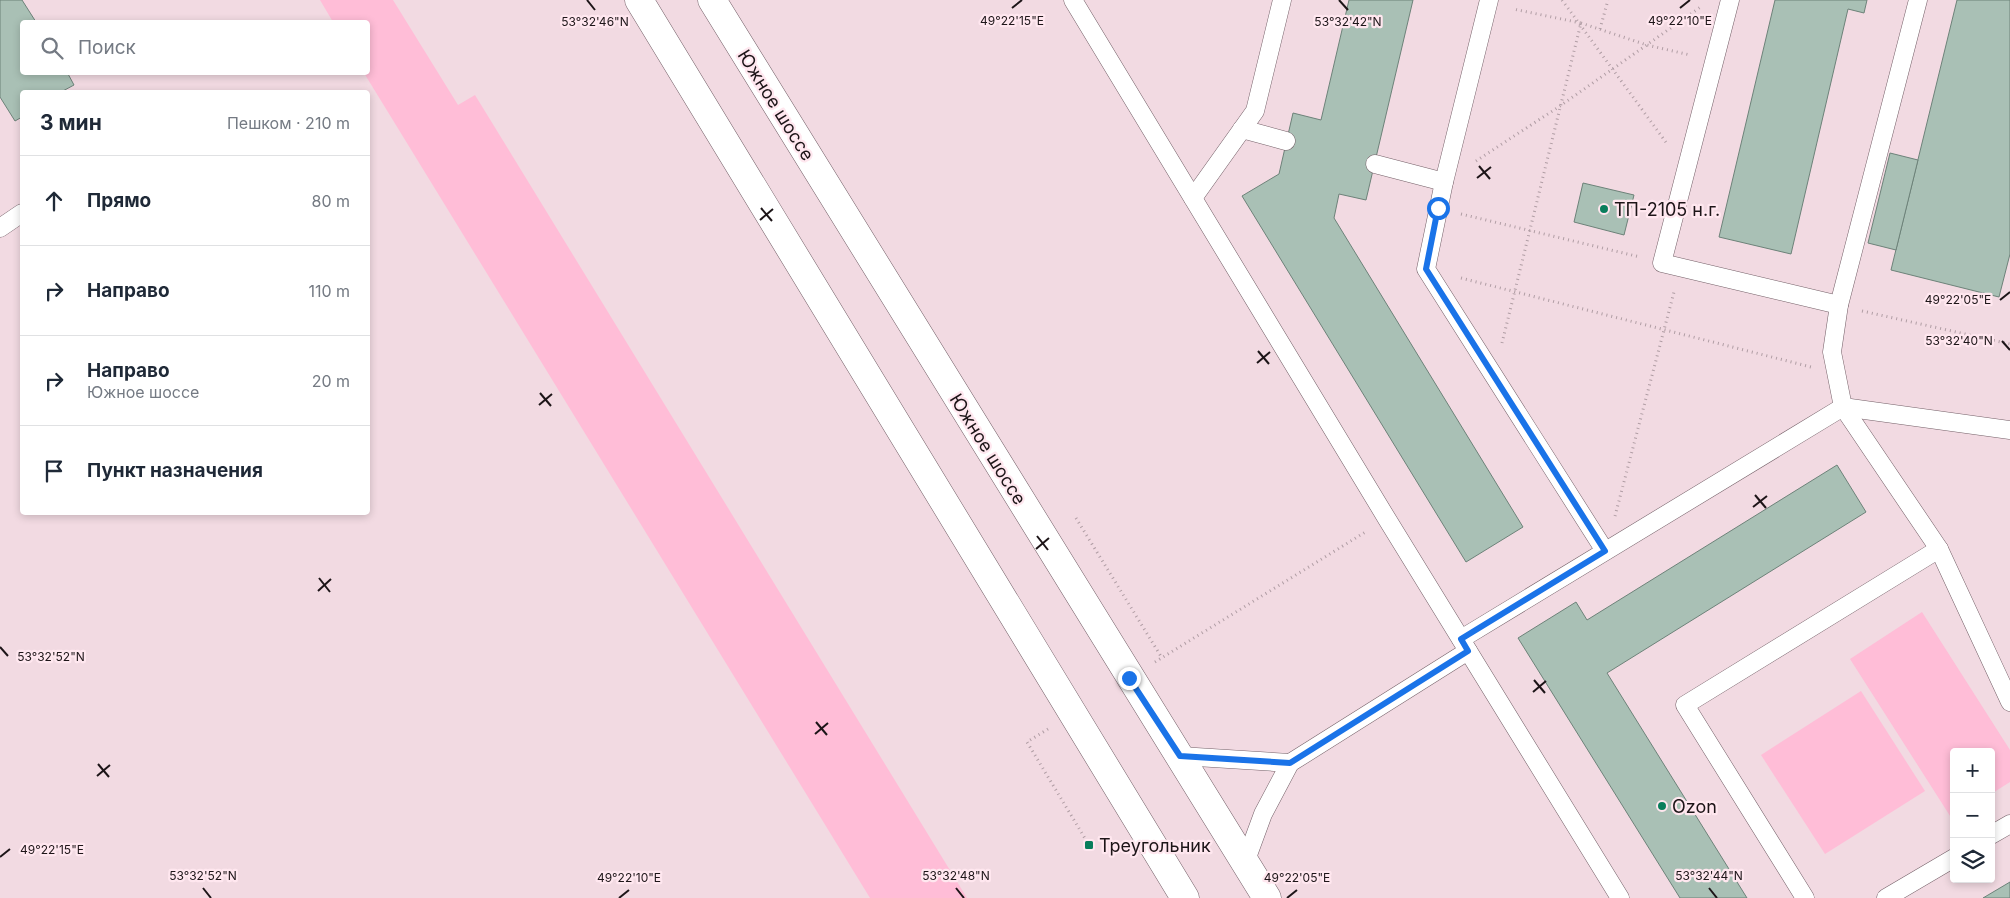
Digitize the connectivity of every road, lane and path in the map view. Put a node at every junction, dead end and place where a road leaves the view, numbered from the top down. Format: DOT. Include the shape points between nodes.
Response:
graph roads {
  1 [pos="639,0"];
  2 [pos="712,0"];
  3 [pos="1073,0"];
  4 [pos="1282,0"];
  5 [pos="1562,0"];
  6 [pos="1608,0"];
  7 [pos="1730,0"];
  8 [pos="1918,0"];
  9 [pos="1488,2"];
  10 [pos="1702,6"];
  11 [pos="1580,23"];
  12 [pos="1600,29"];
  13 [pos="1647,45"];
  14 [pos="1714,60"];
  15 [pos="1613,68"];
  16 [pos="1560,106"];
  17 [pos="1242,129"];
  18 [pos="1286,141"];
  19 [pos="1374,164"];
  20 [pos="1685,170"];
  21 [pos="1444,182"];
  22 [pos="1193,198"];
  23 [pos="1438,208"];
  24 [pos="20,214"];
  25 [pos="0,228"];
  26 [pos="1529,230"];
  27 [pos="1662,263"];
  28 [pos="1680,267"];
  29 [pos="1426,269"];
  30 [pos="1516,292"];
  31 [pos="1839,306"];
  32 [pos="1664,329"];
  33 [pos="2010,344"];
  34 [pos="1836,373"];
  35 [pos="1494,375"];
  36 [pos="1843,407"];
  37 [pos="2010,430"];
  38 [pos="1076,518"];
  39 [pos="1387,519"];
  40 [pos="1939,549"];
  41 [pos="1605,551"];
  42 [pos="1465,645"];
  43 [pos="1162,658"];
  44 [pos="1129,678"];
  45 [pos="2010,702"];
  46 [pos="1073,714"];
  47 [pos="1180,756"];
  48 [pos="1290,763"];
  49 [pos="2010,824"];
  50 [pos="1995,833"];
  51 [pos="1089,844"];
  52 [pos="1950,860"];
  53 [pos="1245,863"];
  54 [pos="1185,898"];
  55 [pos="1266,898"];
  56 [pos="1620,898"];
  57 [pos="1805,898"];
  58 [pos="1886,898"];
  1 -- 46 [label="main road"];
  2 -- 44 [label="main road, Южное шоссе"];
  3 -- 22 [label="lane"];
  4 -- 17 [label="lane" via="1254,111"];
  5 -- 11 [label="path"];
  6 -- 12 [label="path"];
  7 -- 14 [label="lane"];
  8 -- 31 [label="lane"];
  9 -- 11 [label="path"];
  9 -- 21 [label="lane"];
  10 -- 13 [label="path"];
  11 -- 12 [label="path"];
  11 -- 15 [label="path"];
  11 -- 16 [label="path"];
  12 -- 13 [label="path"];
  13 -- 14 [label="path"];
  13 -- 15 [label="path"];
  14 -- 20 [label="lane"];
  15 -- 16 [label="path"];
  15 -- 20 [label="path"];
  16 -- 21 [label="path"];
  16 -- 26 [label="path"];
  17 -- 18 [label="lane"];
  17 -- 22 [label="lane"];
  19 -- 21 [label="lane"];
  20 -- 27 [label="lane"];
  21 -- 23 [label="lane"];
  22 -- 39 [label="lane"];
  23 -- 26 [label="path"];
  23 -- 29 [label="lane"];
  24 -- 25 [label="lane"];
  26 -- 27 [label="path"];
  26 -- 30 [label="path"];
  27 -- 28 [label="lane"];
  28 -- 31 [label="lane"];
  28 -- 32 [label="path"];
  29 -- 30 [label="path"];
  29 -- 35 [label="lane"];
  30 -- 32 [label="path"];
  30 -- 35 [label="path"];
  31 -- 33 [label="path"];
  31 -- 34 [label="lane" via="1832,352"];
  32 -- 34 [label="path"];
  32 -- 41 [label="path"];
  34 -- 36 [label="lane"];
  35 -- 41 [label="lane"];
  36 -- 37 [label="lane"];
  36 -- 40 [label="lane"];
  36 -- 41 [label="lane"];
  38 -- 43 [label="path"];
  39 -- 42 [label="lane"];
  39 -- 43 [label="path"];
  40 -- 45 [label="lane"];
  40 -- 57 [label="lane" via="1685,705"];
  41 -- 42 [label="lane"];
  42 -- 48 [label="lane"];
  42 -- 56 [label="lane"];
  43 -- 44 [label="path"];
  44 -- 47 [label="main road, Южное шоссе"];
  46 -- 51 [label="path" via="1027,742"];
  46 -- 54 [label="main road"];
  47 -- 48 [label="lane"];
  47 -- 53 [label="main road, Южное шоссе"];
  48 -- 53 [label="lane" via="1263,814"];
  49 -- 50 [label="lane"];
  52 -- 58 [label="lane"];
  53 -- 55 [label="main road, Южное шоссе"];
}
